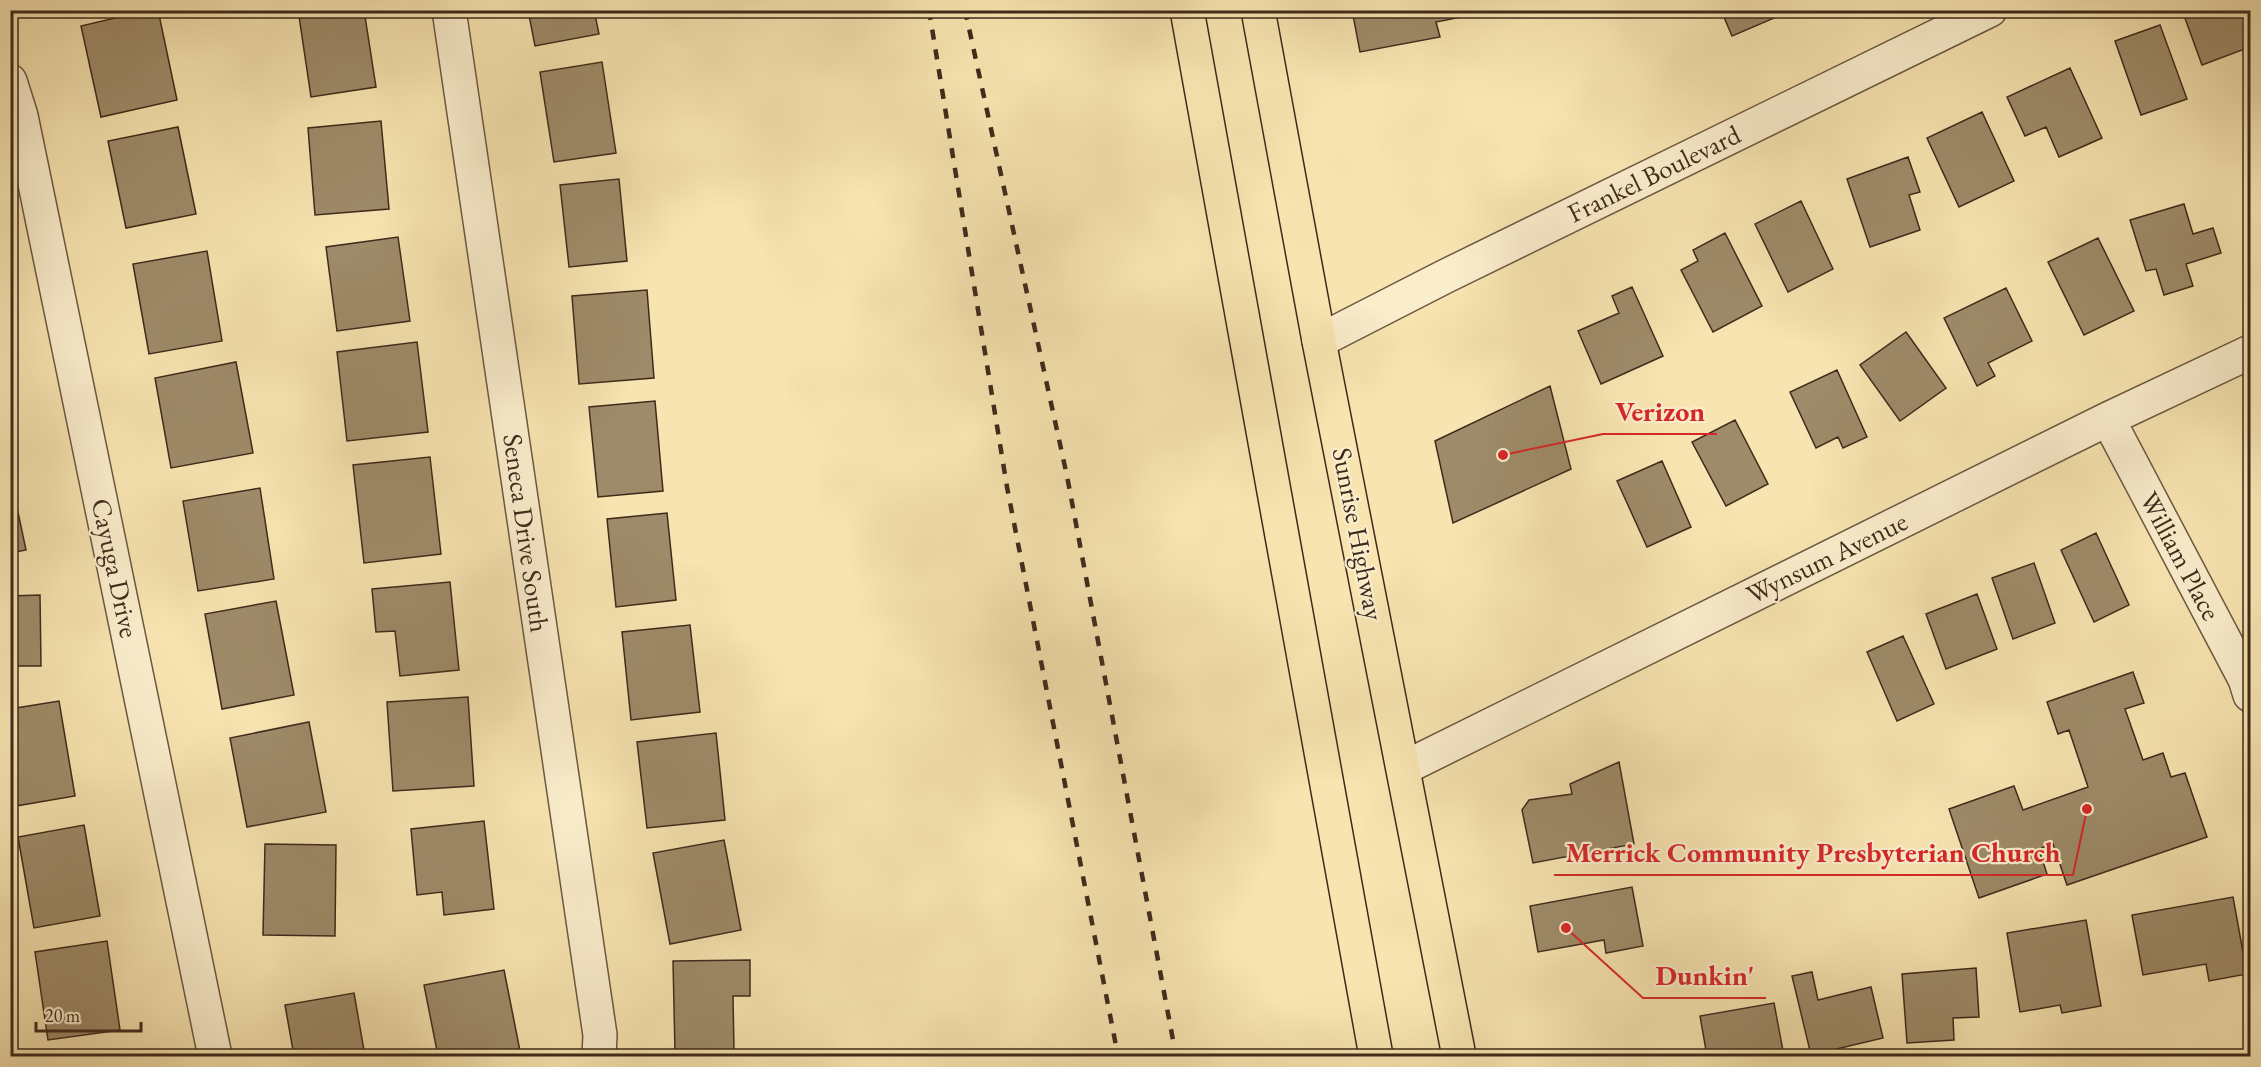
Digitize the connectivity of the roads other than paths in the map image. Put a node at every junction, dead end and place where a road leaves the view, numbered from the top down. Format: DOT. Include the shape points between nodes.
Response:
graph roads {
  1 [pos="449,10"];
  2 [pos="1187,10"];
  3 [pos="1258,10"];
  4 [pos="1990,10"];
  5 [pos="10,81"];
  6 [pos="1319,341"];
  7 [pos="2250,352"];
  8 [pos="2108,419"];
  9 [pos="2250,695"];
  10 [pos="1404,768"];
  11 [pos="215,1056"];
  12 [pos="599,1056"];
  13 [pos="1376,1056"];
  14 [pos="1459,1056"];
  1 -- 12 [label="street, Seneca Drive South" via="600,1035"];
  2 -- 13 [label="highway"];
  3 -- 6 [label="highway, Sunrise Highway"];
  4 -- 6 [label="street, Frankel Boulevard"];
  5 -- 11 [label="street, Cayuga Drive" via="21,116"];
  6 -- 10 [label="highway, Sunrise Highway"];
  7 -- 8 [label="street, Wynsum Avenue"];
  8 -- 9 [label="street, William Place"];
  8 -- 10 [label="street, Wynsum Avenue"];
  10 -- 14 [label="highway, Sunrise Highway"];
}
